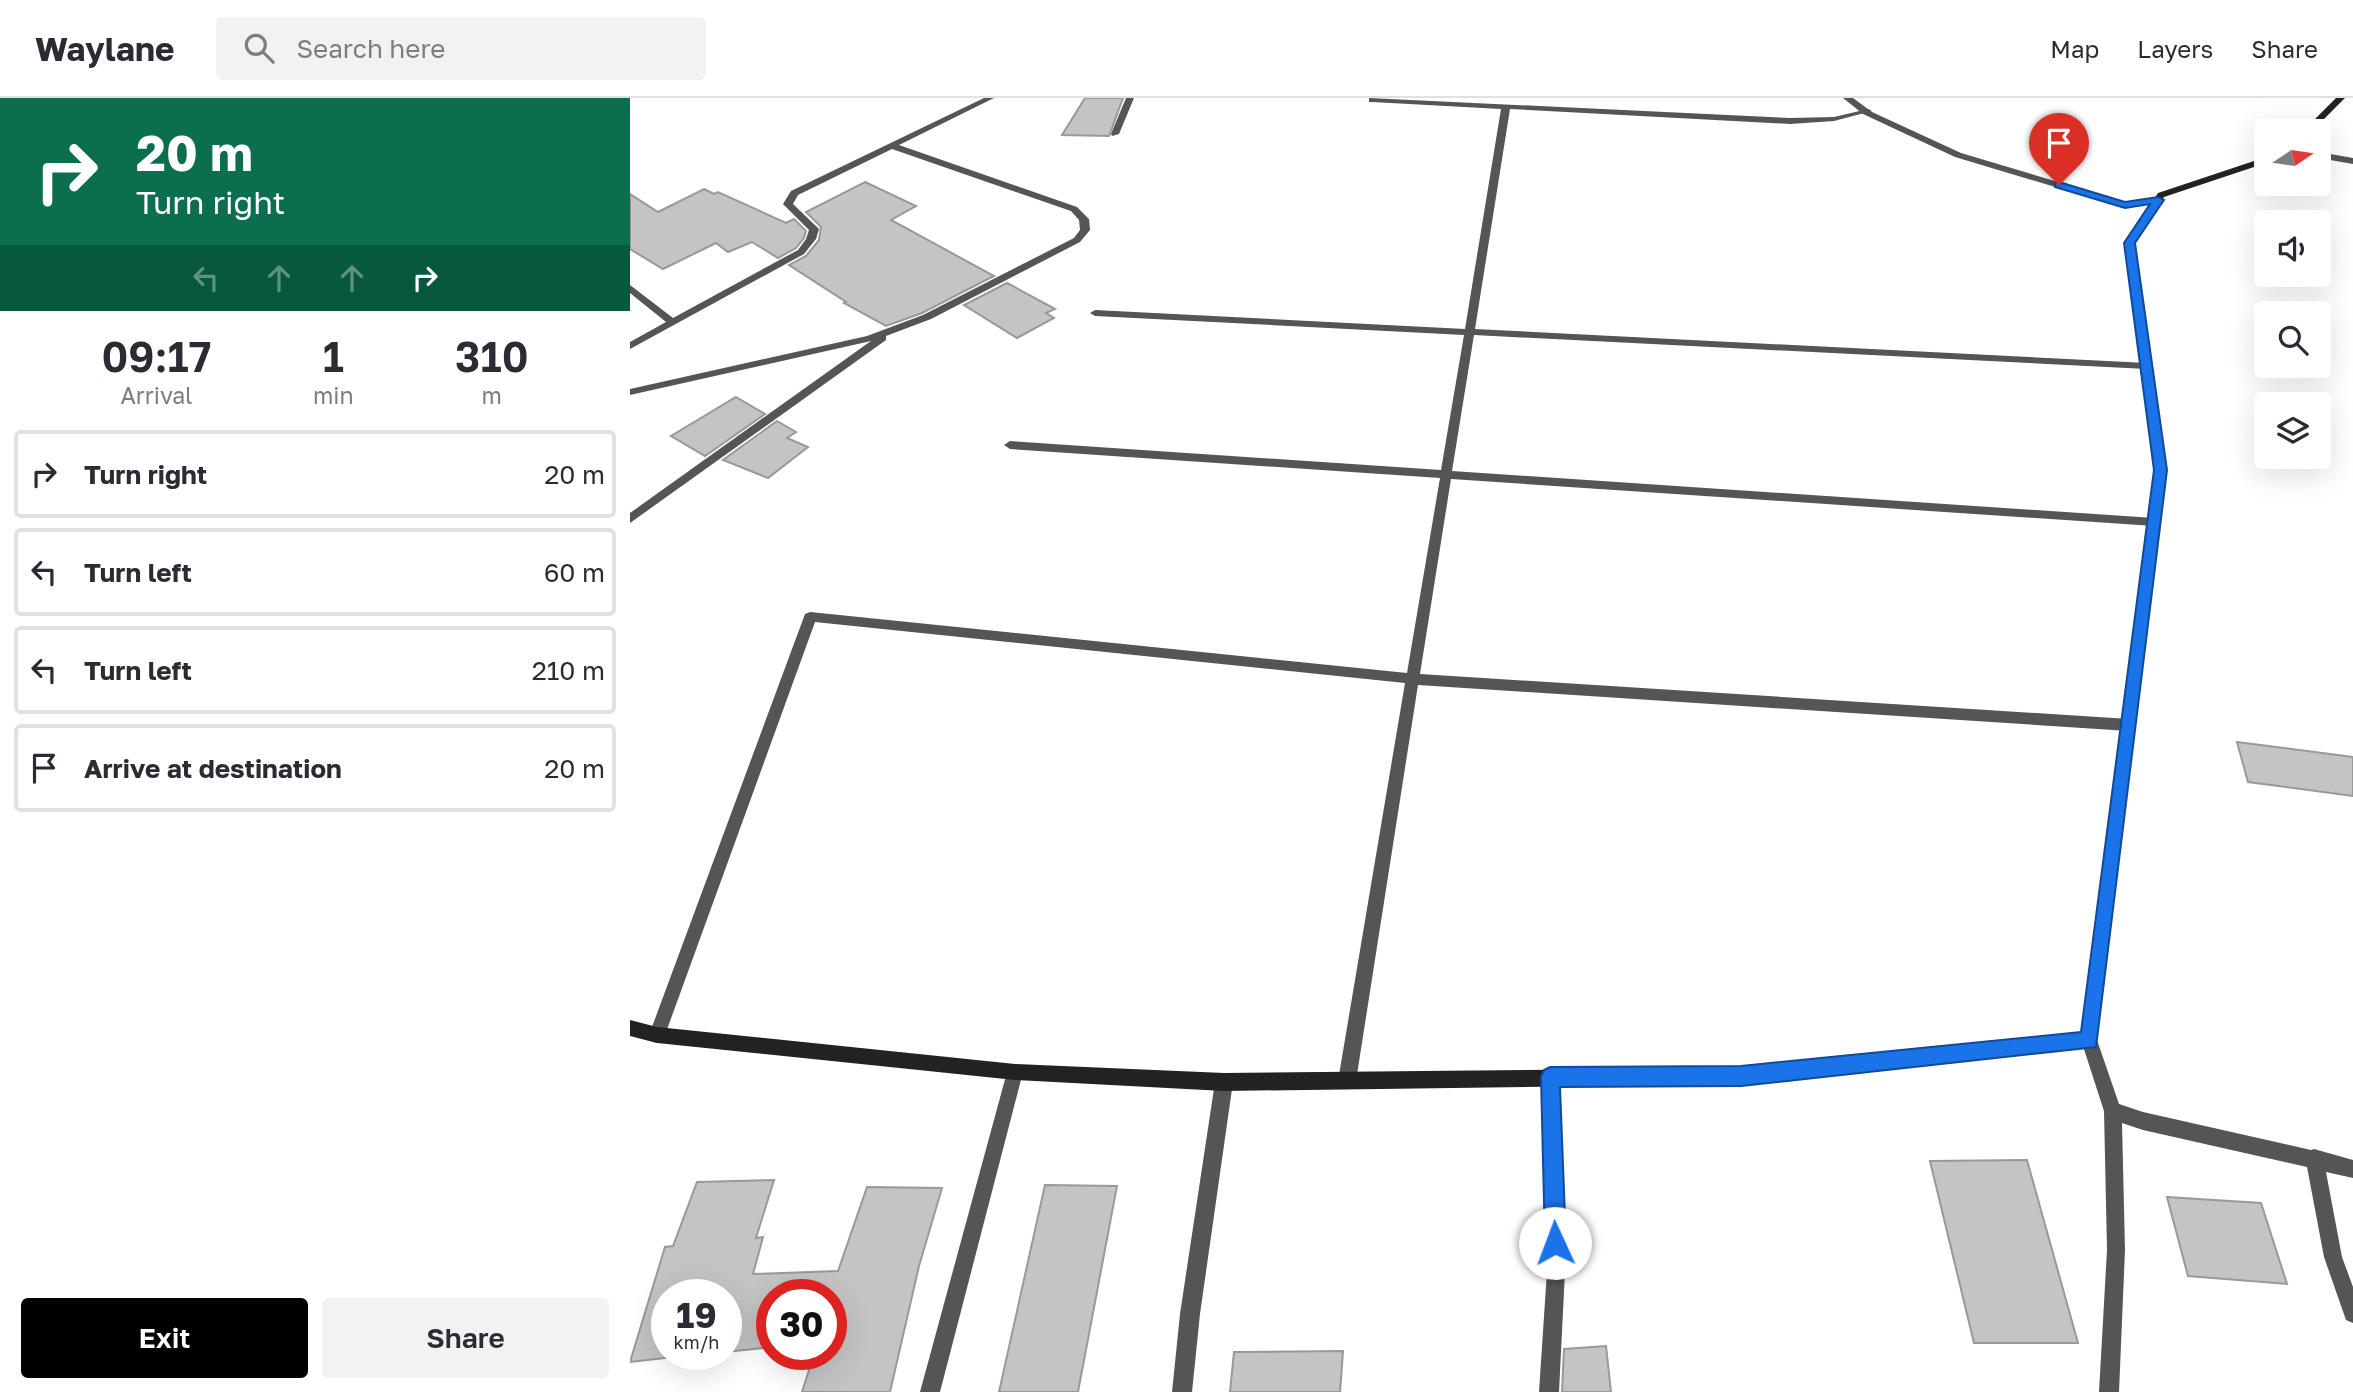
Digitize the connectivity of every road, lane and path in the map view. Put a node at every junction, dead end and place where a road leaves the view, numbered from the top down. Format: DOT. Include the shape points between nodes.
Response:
graph roads {
  1 [pos="968,98"];
  2 [pos="990,98"];
  3 [pos="1130,98"];
  4 [pos="1847,98"];
  5 [pos="2342,98"];
  6 [pos="1372,100"];
  7 [pos="1506,106"];
  8 [pos="963,109"];
  9 [pos="1868,111"];
  10 [pos="2320,119"];
  11 [pos="1115,134"];
  12 [pos="892,146"];
  13 [pos="2331,157"];
  14 [pos="2353,161"];
  15 [pos="2254,164"];
  16 [pos="2158,200"];
  17 [pos="630,288"];
  18 [pos="1095,313"];
  19 [pos="672,322"];
  20 [pos="893,329"];
  21 [pos="1469,334"];
  22 [pos="630,346"];
  23 [pos="2147,366"];
  24 [pos="630,392"];
  25 [pos="1010,445"];
  26 [pos="1446,475"];
  27 [pos="630,519"];
  28 [pos="2154,522"];
  29 [pos="1413,679"];
  30 [pos="2129,725"];
  31 [pos="630,1028"];
  32 [pos="657,1035"];
  33 [pos="2089,1041"];
  34 [pos="1015,1072"];
  35 [pos="1550,1077"];
  36 [pos="1347,1081"];
  37 [pos="1224,1082"];
  38 [pos="2113,1111"];
  39 [pos="2314,1158"];
  40 [pos="2353,1169"];
  41 [pos="2353,1313"];
  42 [pos="930,1392"];
  43 [pos="1182,1392"];
  44 [pos="1549,1392"];
  45 [pos="2109,1392"];
  1 -- 8 [label="street"];
  2 -- 8 [label="street"];
  3 -- 11 [label="street"];
  4 -- 9 [label="street"];
  5 -- 10 [label="street"];
  6 -- 7 [label="street"];
  7 -- 9 [label="street" via="1790,121 1834,119"];
  7 -- 21 [label="street"];
  8 -- 12 [label="street"];
  9 -- 16 [label="street" via="1958,155 2125,205"];
  12 -- 19 [label="street" via="794,193 788,204 814,229 801,252"];
  12 -- 20 [label="street" via="1074,209 1084,219 1086,230 1077,240 939,311"];
  13 -- 14 [label="street"];
  15 -- 16 [label="street" via="2161,195"];
  16 -- 23 [label="street" via="2130,243"];
  17 -- 19 [label="street"];
  18 -- 21 [label="street"];
  19 -- 22 [label="street"];
  20 -- 24 [label="street"];
  20 -- 27 [label="street"];
  21 -- 23 [label="street"];
  21 -- 26 [label="street"];
  23 -- 28 [label="street" via="2161,470"];
  25 -- 26 [label="street"];
  26 -- 28 [label="street"];
  26 -- 29 [label="street"];
  28 -- 30 [label="street"];
  29 -- 30 [label="street"];
  29 -- 32 [label="street" via="810,617"];
  29 -- 36 [label="street"];
  30 -- 33 [label="street"];
  31 -- 32 [label="street"];
  32 -- 34 [label="street"];
  33 -- 35 [label="street" via="1741,1076"];
  33 -- 38 [label="street"];
  34 -- 37 [label="street"];
  34 -- 42 [label="street"];
  35 -- 36 [label="street"];
  35 -- 44 [label="street" via="1556,1271"];
  36 -- 37 [label="street"];
  37 -- 43 [label="street"];
  38 -- 39 [label="street"];
  38 -- 45 [label="street" via="2116,1250"];
  39 -- 40 [label="street"];
  39 -- 41 [label="street" via="2333,1257"];
}
